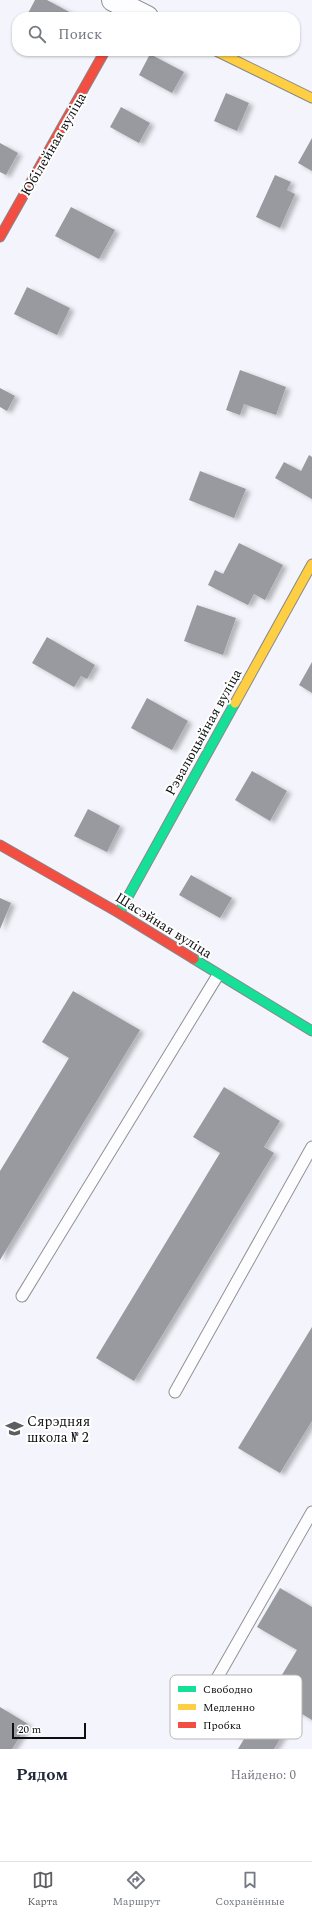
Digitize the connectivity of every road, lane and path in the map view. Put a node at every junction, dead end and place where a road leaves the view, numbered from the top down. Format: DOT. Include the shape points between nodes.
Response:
graph roads {
  1 [pos="103,56"];
  2 [pos="226,56"];
  3 [pos="312,98"];
  4 [pos="0,237"];
  5 [pos="312,564"];
  6 [pos="0,845"];
  7 [pos="119,913"];
  8 [pos="218,975"];
  9 [pos="312,1030"];
  10 [pos="312,1147"];
  11 [pos="22,1296"];
  12 [pos="175,1392"];
  13 [pos="312,1512"];
  14 [pos="219,1675"];
  1 -- 4 [label="street, Юбілейная вуліца"];
  2 -- 3 [label="street"];
  5 -- 7 [label="street, Рэвалюцыйная вуліца"];
  6 -- 7 [label="street, Шасэйная вуліца"];
  7 -- 8 [label="street, Шасэйная вуліца"];
  8 -- 9 [label="street, Шасэйная вуліца"];
  8 -- 11 [label="lane"];
  10 -- 12 [label="lane"];
  13 -- 14 [label="lane"];
}
